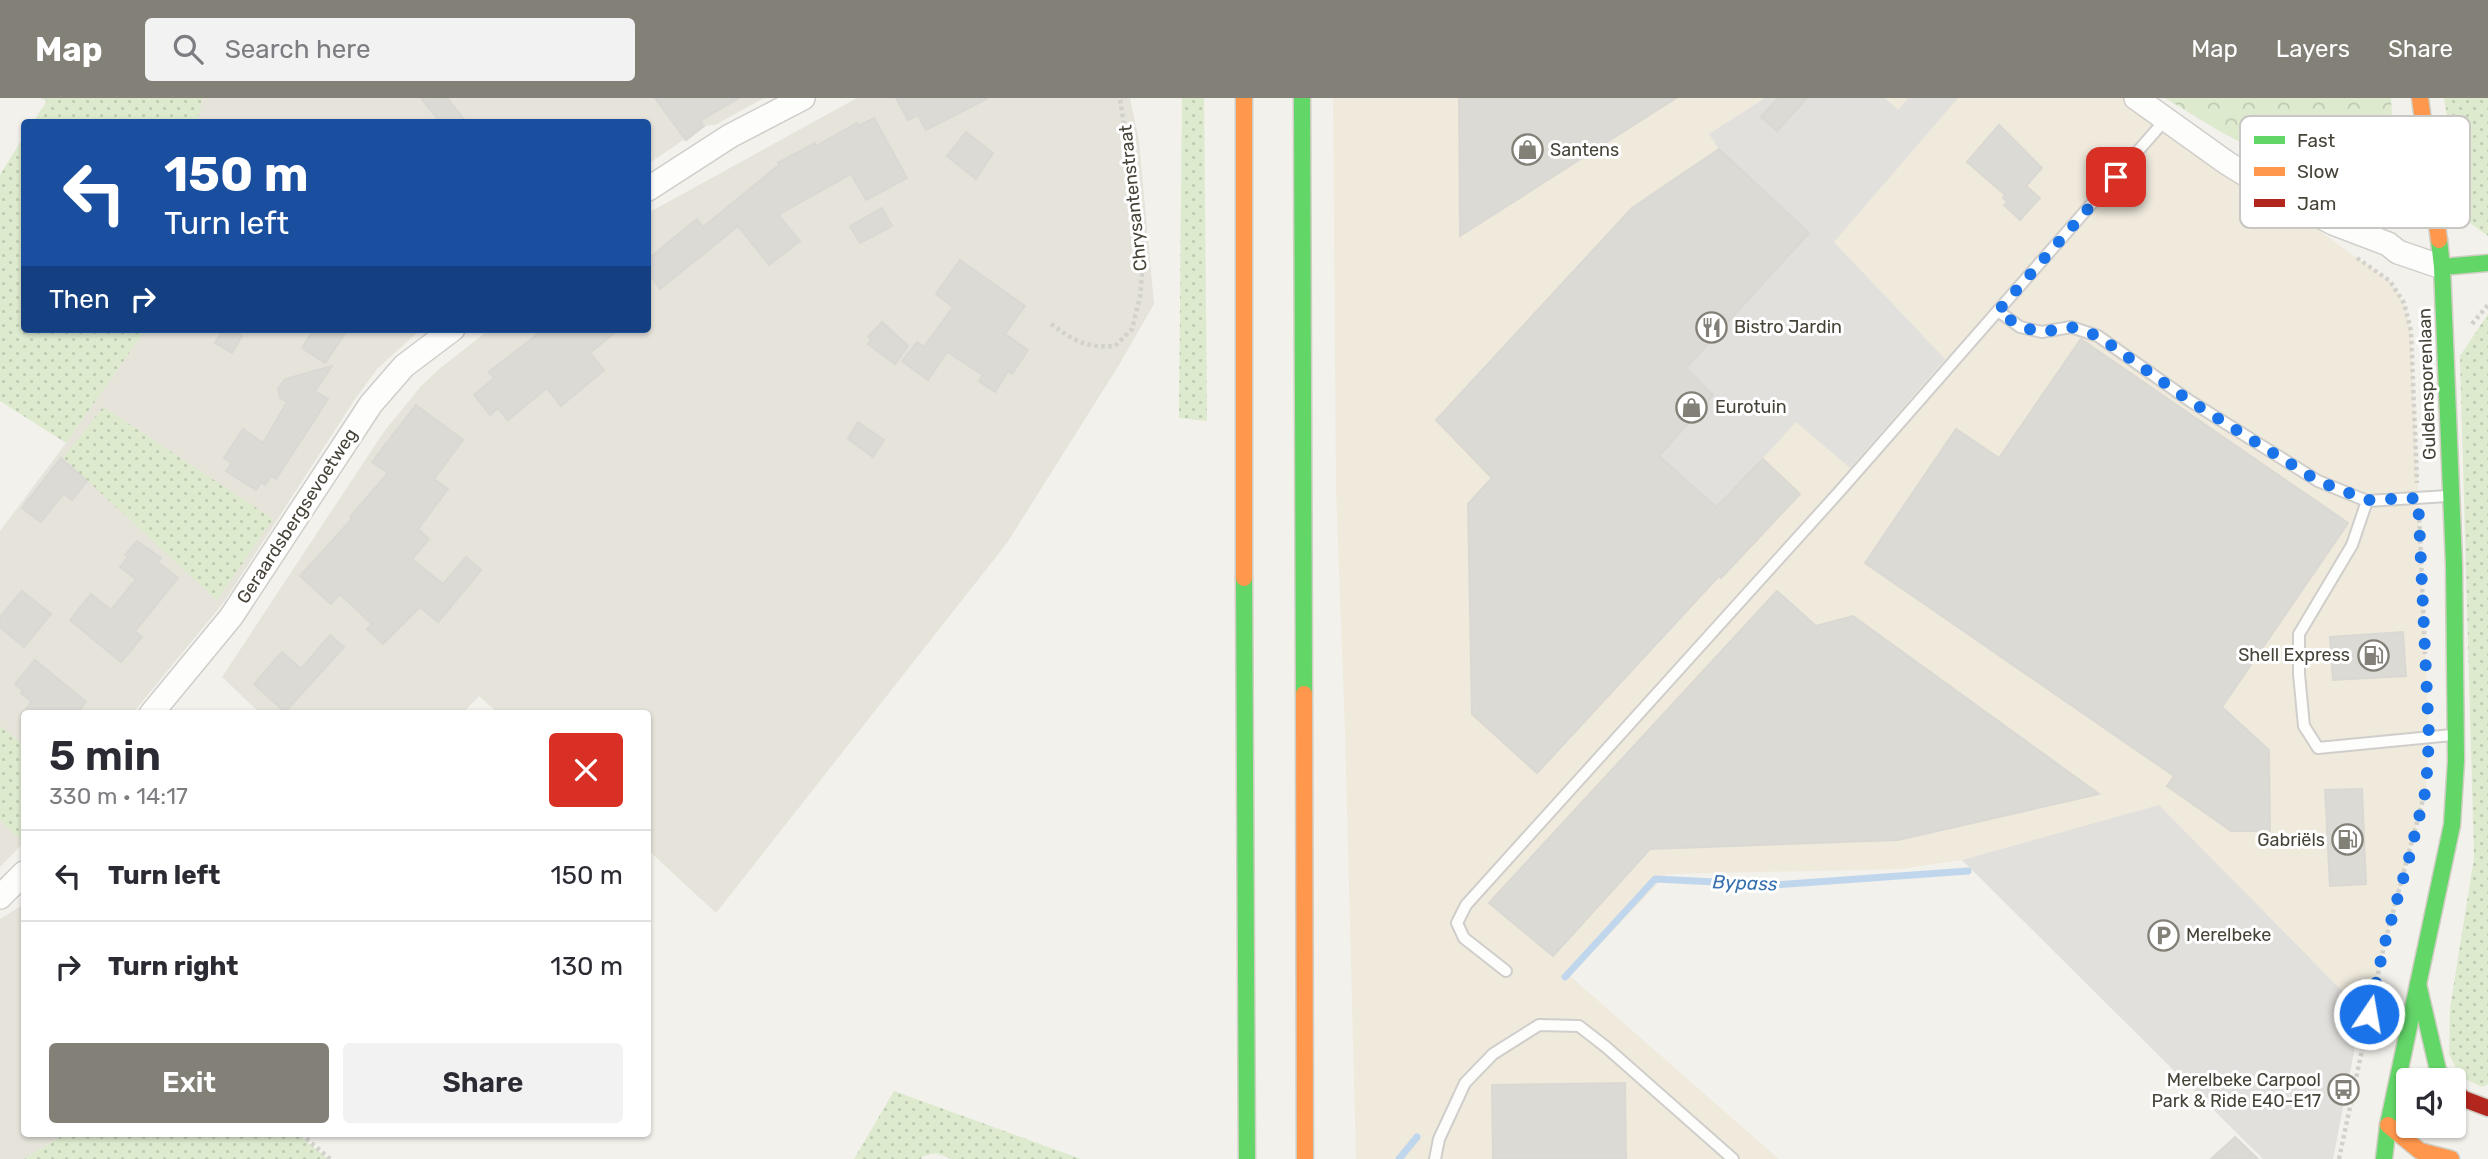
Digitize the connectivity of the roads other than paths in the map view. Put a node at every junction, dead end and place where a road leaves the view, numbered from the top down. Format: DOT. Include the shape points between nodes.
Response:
graph roads {
  1 [pos="803,98"];
  2 [pos="1244,98"];
  3 [pos="1302,98"];
  4 [pos="2136,98"];
  5 [pos="2420,98"];
  6 [pos="2422,116"];
  7 [pos="2166,119"];
  8 [pos="2240,171"];
  9 [pos="651,186"];
  10 [pos="2346,228"];
  11 [pos="2437,228"];
  12 [pos="2488,263"];
  13 [pos="2442,267"];
  14 [pos="1998,311"];
  15 [pos="448,333"];
  16 [pos="2451,495"];
  17 [pos="2367,500"];
  18 [pos="153,710"];
  19 [pos="2456,735"];
  20 [pos="21,876"];
  21 [pos="0,897"];
  22 [pos="1506,971"];
  23 [pos="2418,984"];
  24 [pos="2438,1068"];
  25 [pos="2466,1100"];
  26 [pos="2488,1108"];
  27 [pos="2396,1123"];
  28 [pos="2388,1125"];
  29 [pos="1247,1159"];
  30 [pos="1305,1159"];
  31 [pos="1435,1159"];
  32 [pos="1733,1159"];
  33 [pos="2384,1159"];
  34 [pos="2451,1159"];
  1 -- 9 [label="street" via="730,136"];
  2 -- 29 [label="main road"];
  3 -- 30 [label="main road"];
  4 -- 7 [label="street"];
  5 -- 6 [label="main road, Guldensporenlaan"];
  7 -- 8 [label="street"];
  7 -- 14 [label="lane"];
  10 -- 13 [label="street"];
  11 -- 13 [label="main road, Guldensporenlaan"];
  12 -- 13 [label="main road"];
  13 -- 16 [label="main road, Guldensporenlaan"];
  14 -- 17 [label="lane" via="2020,327 2042,332 2071,327 2098,336 2190,401 2318,481"];
  14 -- 22 [label="lane" via="1466,905 1458,923 1465,938"];
  15 -- 18 [label="street, Geraardsbergsevoetweg" via="404,366 371,404 231,617"];
  16 -- 17 [label="lane"];
  16 -- 19 [label="main road, Guldensporenlaan"];
  17 -- 19 [label="lane" via="2352,545 2299,634 2304,726 2318,748"];
  19 -- 23 [label="main road, Guldensporenlaan" via="2452,825"];
  20 -- 21 [label="street"];
  23 -- 24 [label="main road"];
  23 -- 28 [label="main road, Guldensporenlaan"];
  25 -- 26 [label="main road"];
  27 -- 28 [label="main road"];
  28 -- 33 [label="main road, Guldensporenlaan"];
  28 -- 34 [label="main road" via="2420,1151"];
  31 -- 32 [label="lane" via="1465,1083 1493,1054 1539,1025 1579,1026"];
}
